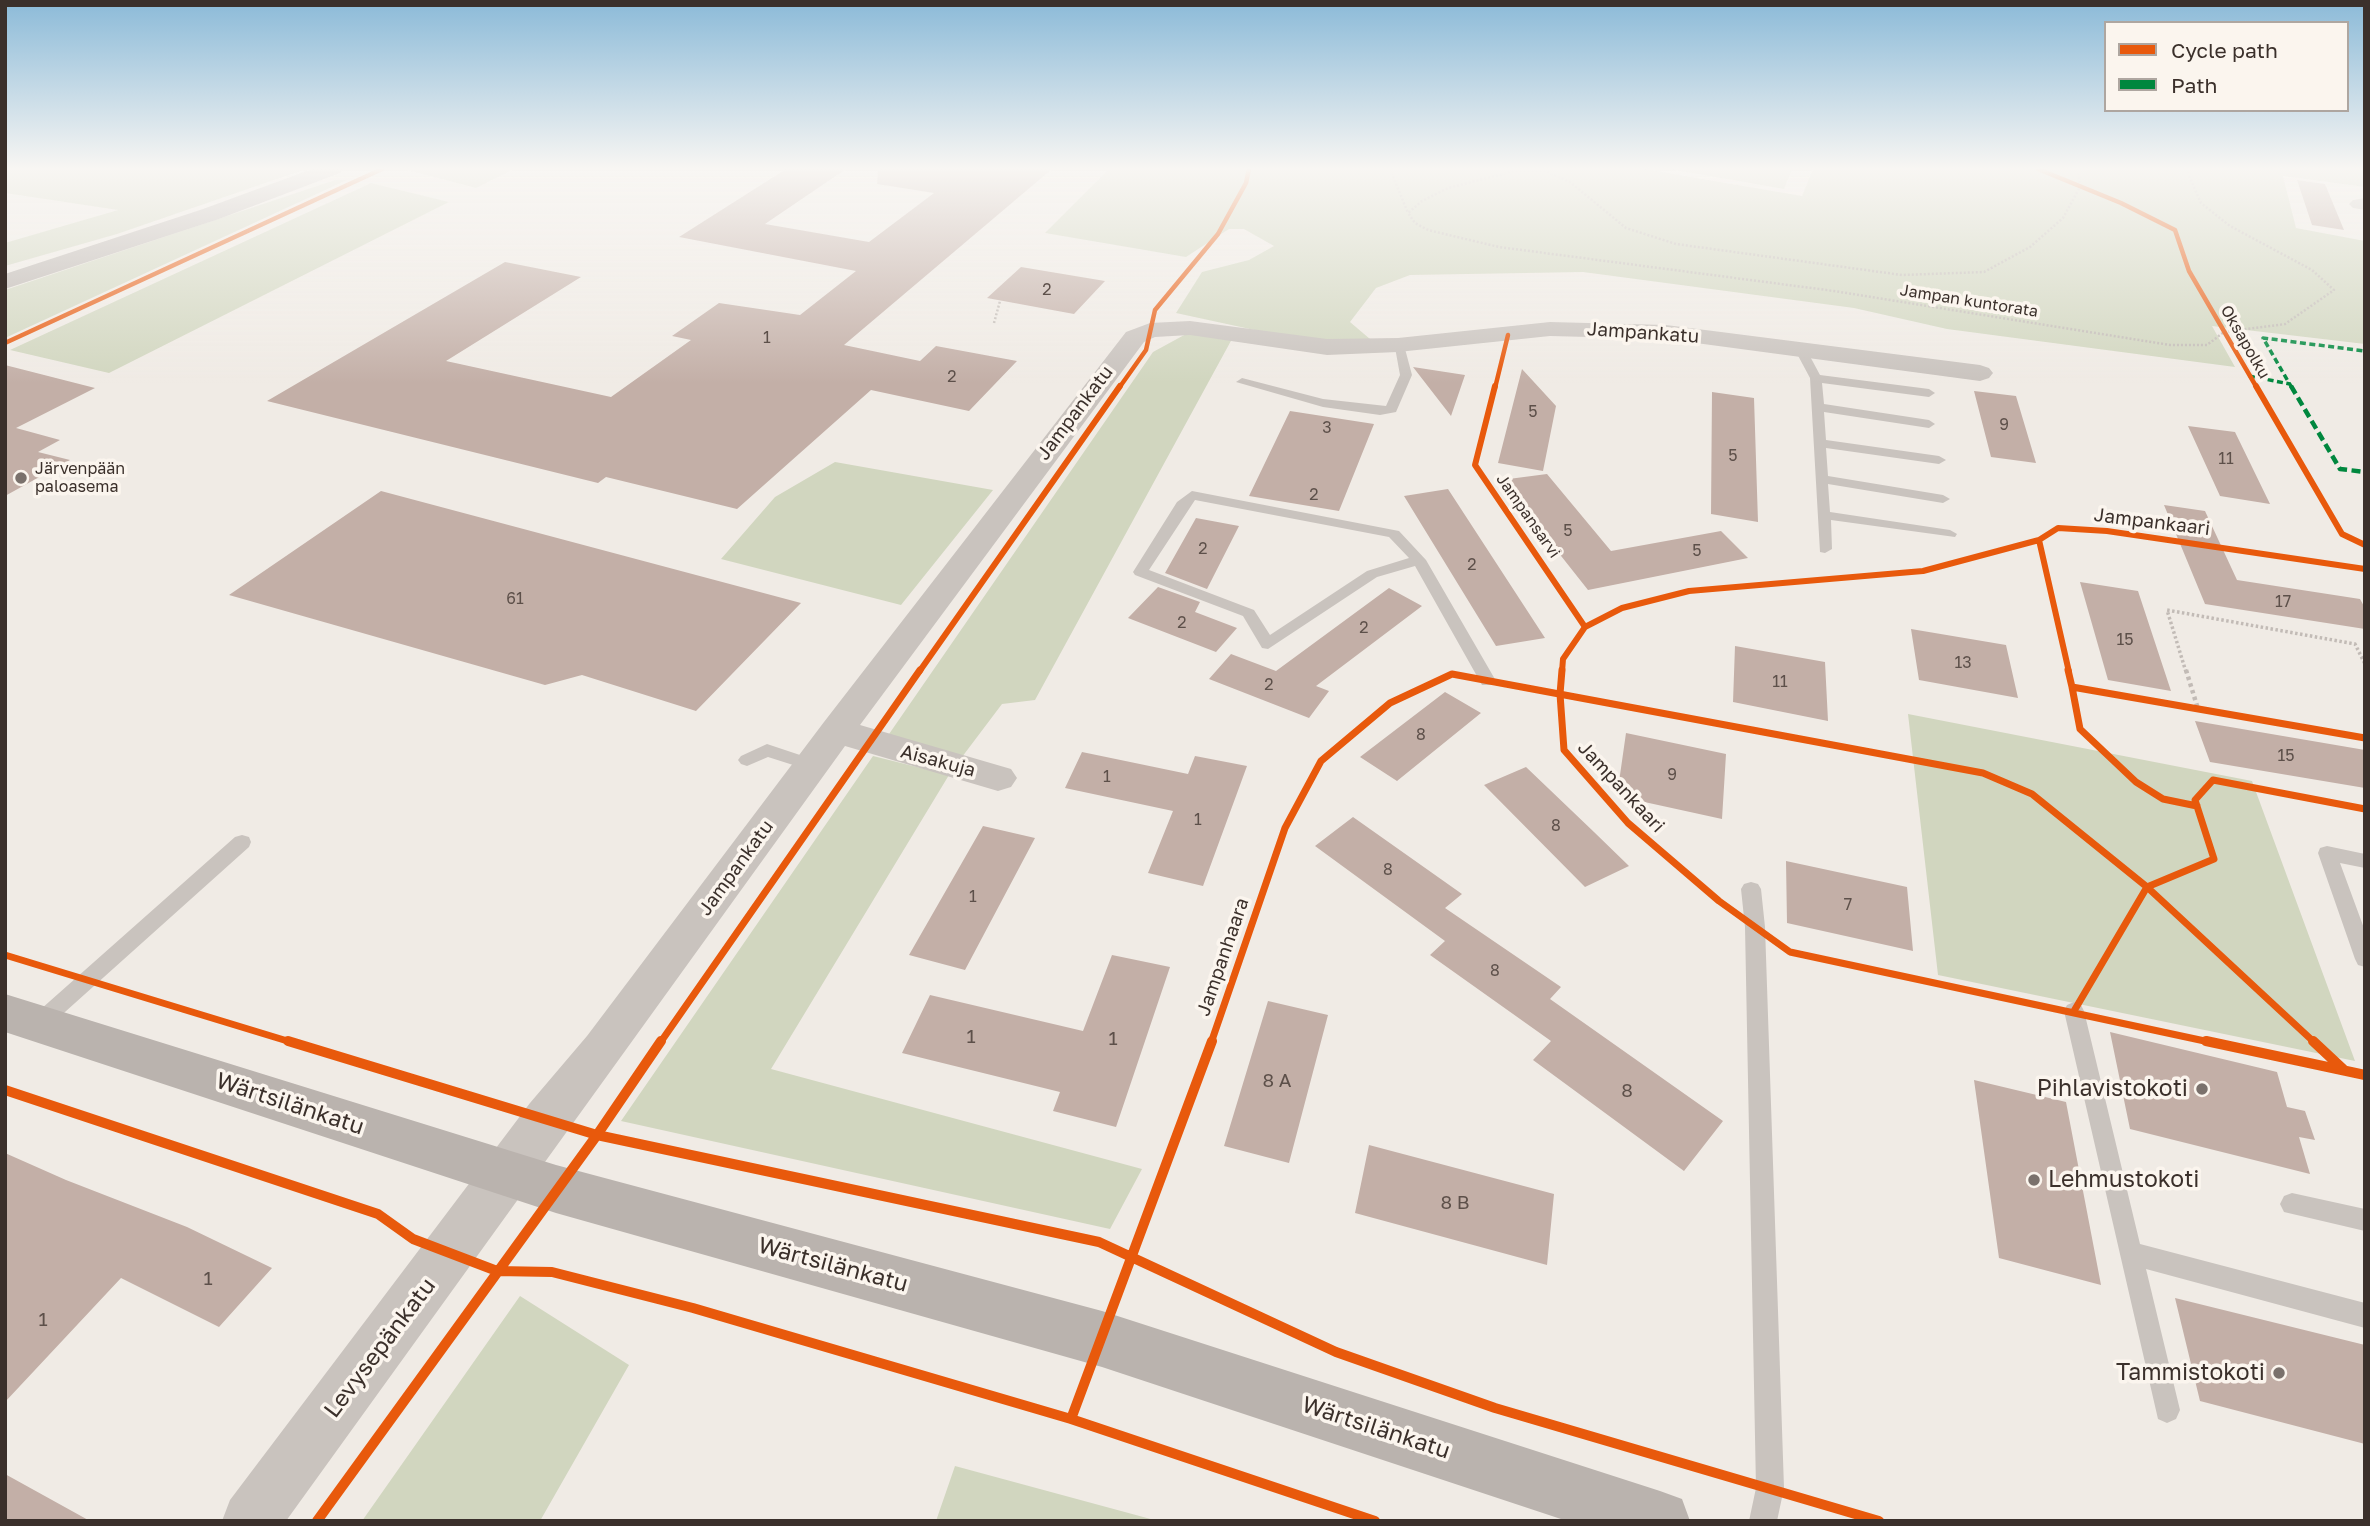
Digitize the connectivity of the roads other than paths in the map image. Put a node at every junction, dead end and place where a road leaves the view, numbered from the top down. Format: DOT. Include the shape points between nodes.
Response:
graph roads {
  1 [pos="133,240"];
  2 [pos="5,282"];
  3 [pos="1398,345"];
  4 [pos="1801,350"];
  5 [pos="1980,373"];
  6 [pos="1816,377"];
  7 [pos="1242,382"];
  8 [pos="1929,393"];
  9 [pos="1818,407"];
  10 [pos="1929,424"];
  11 [pos="1820,443"];
  12 [pos="1939,460"];
  13 [pos="1822,479"];
  14 [pos="1943,499"];
  15 [pos="1824,515"];
  16 [pos="1950,534"];
  17 [pos="1825,549"];
  18 [pos="1419,560"];
  19 [pos="1488,681"];
  20 [pos="837,731"];
  21 [pos="747,760"];
  22 [pos="813,765"];
  23 [pos="998,778"];
  24 [pos="242,842"];
  25 [pos="2365,861"];
  26 [pos="1751,889"];
  27 [pos="2365,959"];
  28 [pos="2074,1011"];
  29 [pos="22,1018"];
  30 [pos="509,1174"];
  31 [pos="2292,1204"];
  32 [pos="2365,1220"];
  33 [pos="2133,1254"];
  34 [pos="2365,1316"];
  35 [pos="2167,1410"];
  36 [pos="251,1521"];
  37 [pos="1660,1521"];
  38 [pos="1763,1521"];
  1 -- 2 [label="street"];
  3 -- 4 [label="street, Jampankatu" via="1550,329 1602,329 1666,332"];
  3 -- 7 [label="lane" via="1406,375 1391,409 1323,403"];
  3 -- 20 [label="street, Jampankatu" via="1327,347 1169,327 1135,337"];
  4 -- 5 [label="street, Jampankatu"];
  4 -- 6 [label="lane"];
  6 -- 8 [label="lane"];
  6 -- 9 [label="lane"];
  9 -- 10 [label="lane"];
  9 -- 11 [label="lane"];
  11 -- 12 [label="lane"];
  11 -- 13 [label="lane"];
  13 -- 14 [label="lane"];
  13 -- 15 [label="lane"];
  15 -- 16 [label="lane"];
  15 -- 17 [label="lane"];
  18 -- 18 [label="lane" via="1372,574 1268,644 1249,613 1140,572 1192,495 1394,534"];
  18 -- 19 [label="lane"];
  20 -- 22 [label="street, Jampankatu"];
  20 -- 23 [label="street, Aisakuja"];
  21 -- 22 [label="lane" via="767,750"];
  22 -- 30 [label="street, Jampankatu"];
  24 -- 29 [label="lane"];
  25 -- 27 [label="lane" via="2327,853"];
  26 -- 38 [label="lane" via="1770,1488"];
  28 -- 33 [label="lane"];
  29 -- 30 [label="street, Wärtsilänkatu"];
  30 -- 36 [label="street, Levysepänkatu"];
  30 -- 37 [label="street, Wärtsilänkatu" via="1102,1339"];
  31 -- 32 [label="lane"];
  33 -- 34 [label="lane"];
  33 -- 35 [label="lane"];
}
